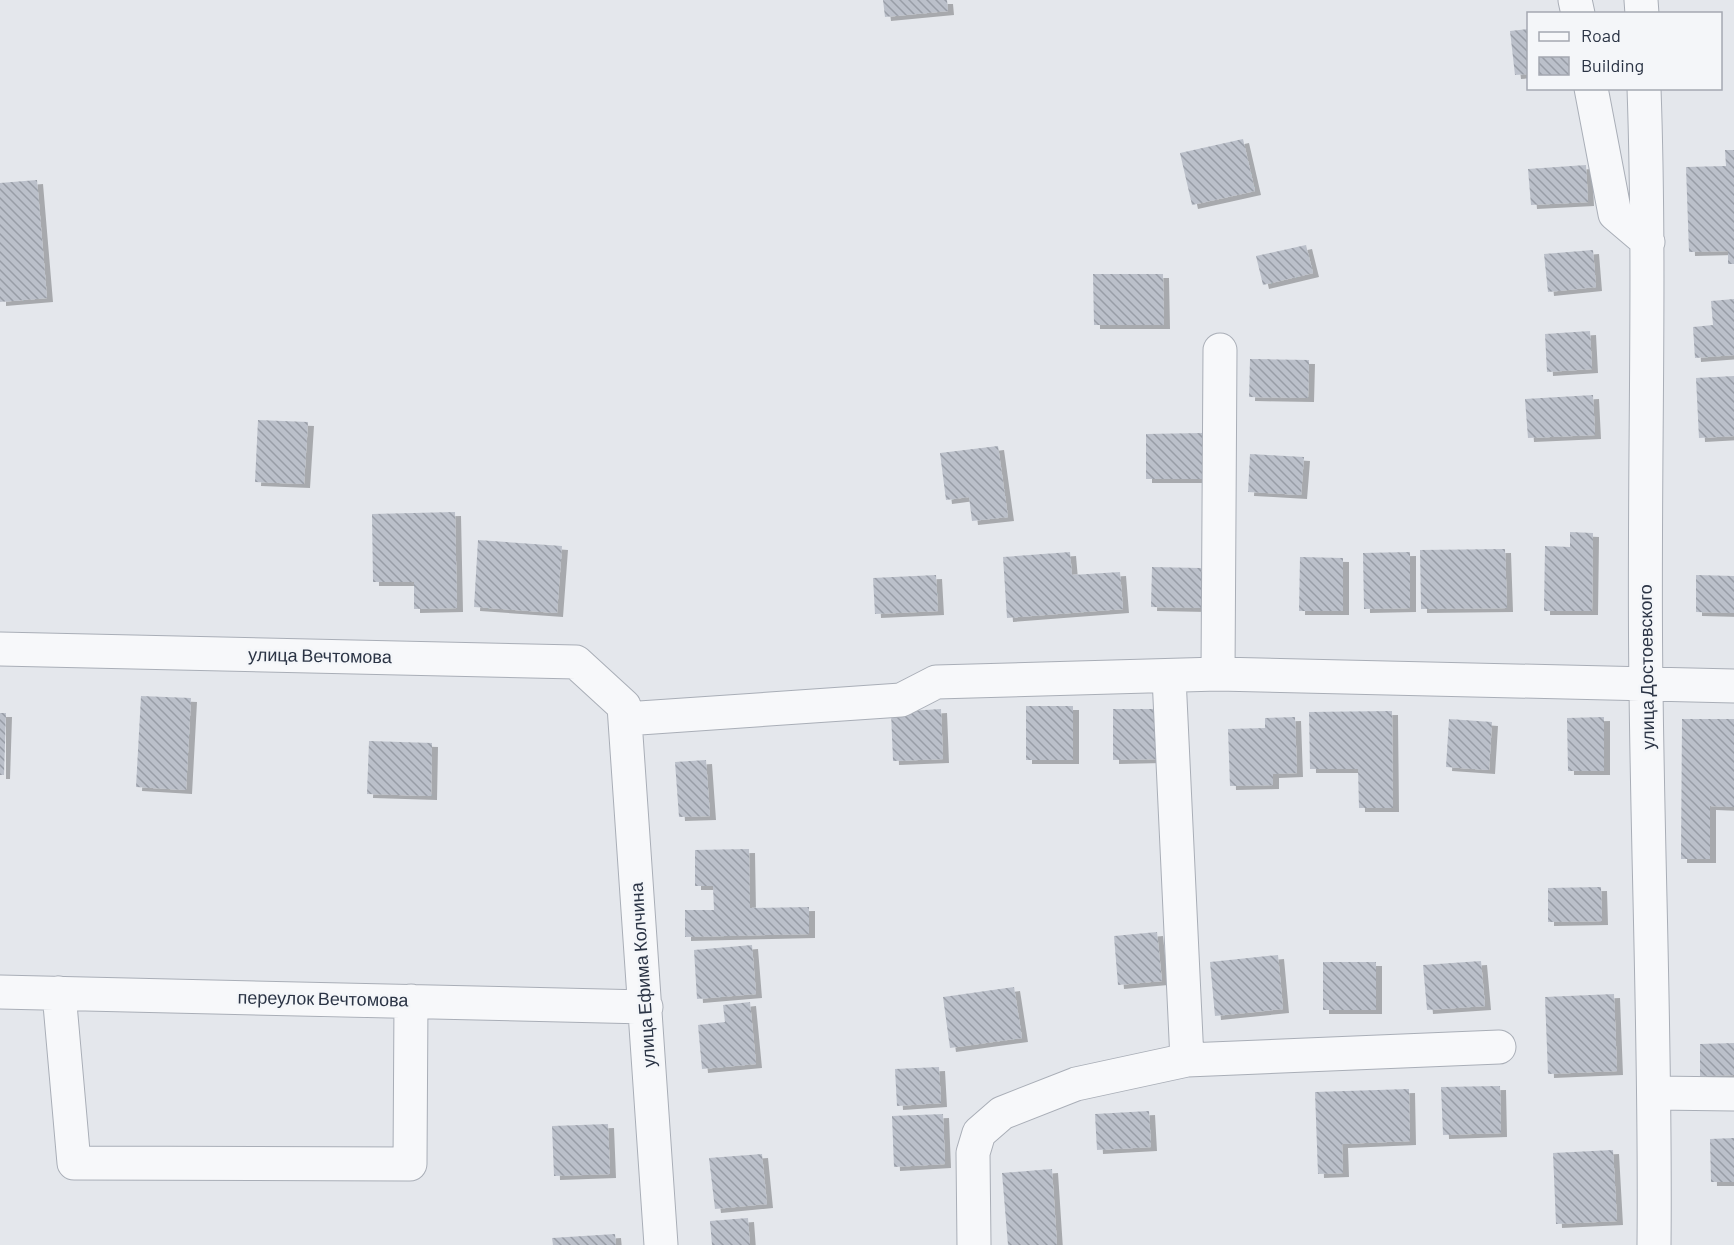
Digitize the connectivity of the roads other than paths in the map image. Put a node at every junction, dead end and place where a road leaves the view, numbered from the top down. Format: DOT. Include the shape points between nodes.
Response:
graph roads {
  1 [pos="1591,90"];
  2 [pos="1644,90"];
  3 [pos="1648,242"];
  4 [pos="1220,350"];
  5 [pos="0,650"];
  6 [pos="1218,674"];
  7 [pos="1169,677"];
  8 [pos="1646,686"];
  9 [pos="1734,686"];
  10 [pos="624,712"];
  11 [pos="0,992"];
  12 [pos="59,993"];
  13 [pos="411,1001"];
  14 [pos="646,1007"];
  15 [pos="1499,1047"];
  16 [pos="1187,1060"];
  17 [pos="1656,1093"];
  18 [pos="1734,1094"];
  19 [pos="661,1245"];
  20 [pos="974,1245"];
  21 [pos="1654,1245"];
  1 -- 3 [label="street" via="1615,213"];
  2 -- 3 [label="street, улица Достоевского"];
  3 -- 8 [label="street, улица Достоевского"];
  4 -- 6 [label="street"];
  5 -- 10 [label="street, улица Вечтомова" via="576,662"];
  6 -- 7 [label="street"];
  6 -- 8 [label="street"];
  7 -- 10 [label="street" via="936,682 901,700"];
  7 -- 16 [label="street"];
  8 -- 9 [label="street"];
  8 -- 17 [label="street, улица Достоевского"];
  10 -- 14 [label="street, улица Ефима Колчина"];
  11 -- 12 [label="street, переулок Вечтомова"];
  12 -- 13 [label="street, переулок Вечтомова"];
  12 -- 13 [label="street" via="74,1163 410,1164"];
  13 -- 14 [label="street, переулок Вечтомова"];
  14 -- 19 [label="street, улица Ефима Колчина"];
  15 -- 16 [label="street"];
  16 -- 20 [label="street" via="1076,1084 1002,1113 979,1133 973,1152"];
  17 -- 18 [label="street"];
  17 -- 21 [label="street, улица Достоевского"];
}
